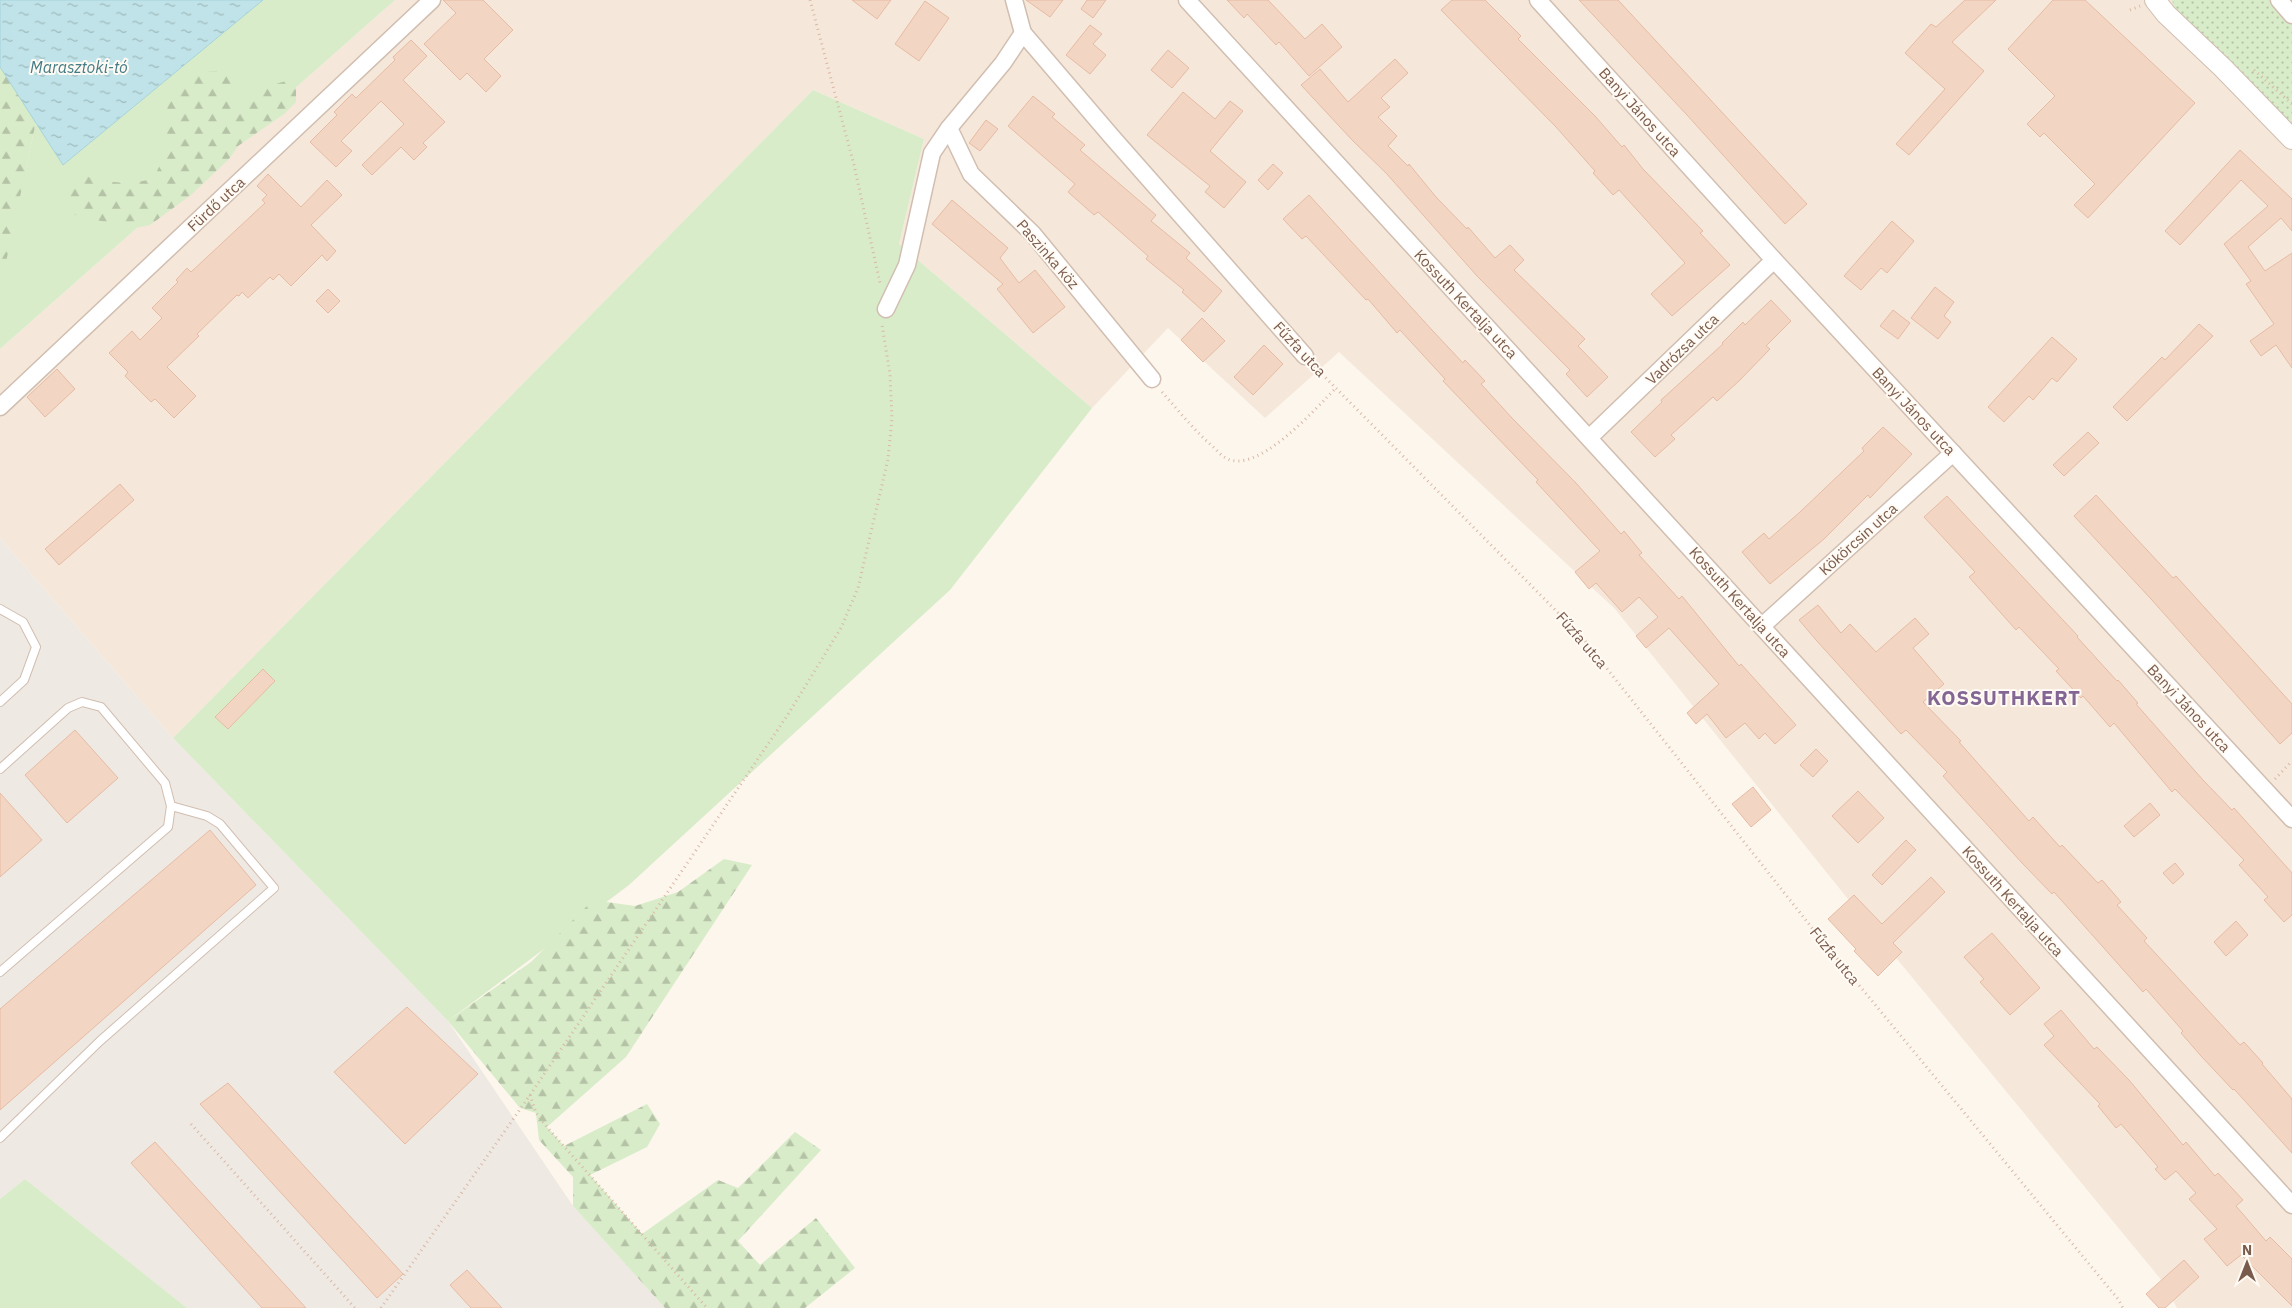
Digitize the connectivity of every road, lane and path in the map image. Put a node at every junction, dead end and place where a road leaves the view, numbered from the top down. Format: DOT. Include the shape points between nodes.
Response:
graph roads {
  1 [pos="432,0"];
  2 [pos="810,0"];
  3 [pos="1014,0"];
  4 [pos="1187,0"];
  5 [pos="1538,0"];
  6 [pos="2155,0"];
  7 [pos="2172,0"];
  8 [pos="2279,0"];
  9 [pos="2292,15"];
  10 [pos="1024,33"];
  11 [pos="2187,33"];
  12 [pos="948,128"];
  13 [pos="2292,139"];
  14 [pos="1774,260"];
  15 [pos="886,309"];
  16 [pos="1305,356"];
  17 [pos="1152,379"];
  18 [pos="1336,388"];
  19 [pos="0,408"];
  20 [pos="1589,438"];
  21 [pos="1953,453"];
  22 [pos="0,609"];
  23 [pos="1762,626"];
  24 [pos="0,702"];
  25 [pos="2292,761"];
  26 [pos="0,770"];
  27 [pos="2264,789"];
  28 [pos="171,806"];
  29 [pos="2292,819"];
  30 [pos="0,972"];
  31 [pos="530,1095"];
  32 [pos="191,1124"];
  33 [pos="0,1138"];
  34 [pos="2292,1205"];
  35 [pos="355,1308"];
  36 [pos="381,1308"];
  37 [pos="707,1308"];
  38 [pos="2123,1308"];
  1 -- 19 [label="street, Fürdő utca"];
  2 -- 15 [label="path" via="854,165"];
  3 -- 10 [label="street, Fűzfa utca"];
  4 -- 20 [label="street, Kossuth Kertalja utca"];
  5 -- 14 [label="street, Banyi János utca"];
  6 -- 11 [label="street"];
  7 -- 11 [label="street"];
  8 -- 9 [label="street"];
  10 -- 12 [label="street"];
  10 -- 16 [label="street, Fűzfa utca"];
  11 -- 13 [label="street"];
  12 -- 15 [label="street" via="932,154 907,265"];
  12 -- 17 [label="street, Paszinka köz" via="971,174 1033,234"];
  14 -- 20 [label="street, Vadrózsa utca"];
  14 -- 21 [label="street, Banyi János utca"];
  15 -- 31 [label="path" via="881,318 890,374 892,419 888,459 858,588 841,628 787,716"];
  16 -- 18 [label="path, Fűzfa utca"];
  17 -- 18 [label="path" via="1196,431 1226,458 1241,461 1253,458 1286,437"];
  18 -- 38 [label="path, Fűzfa utca" via="1582,637 1810,926"];
  20 -- 23 [label="street, Kossuth Kertalja utca"];
  21 -- 23 [label="street, Kökörcsin utca"];
  21 -- 27 [label="street, Banyi János utca"];
  22 -- 24 [label="lane" via="23,622 36,647 24,680"];
  23 -- 34 [label="street, Kossuth Kertalja utca"];
  25 -- 27 [label="path"];
  26 -- 28 [label="lane" via="68,708 82,702 101,707 165,783"];
  27 -- 29 [label="street, Banyi János utca"];
  28 -- 30 [label="lane" via="168,827"];
  28 -- 33 [label="lane" via="207,816 220,824 274,888 100,1042"];
  31 -- 36 [label="path"];
  31 -- 37 [label="path" via="536,1113 547,1127"];
  32 -- 35 [label="path"];
}
